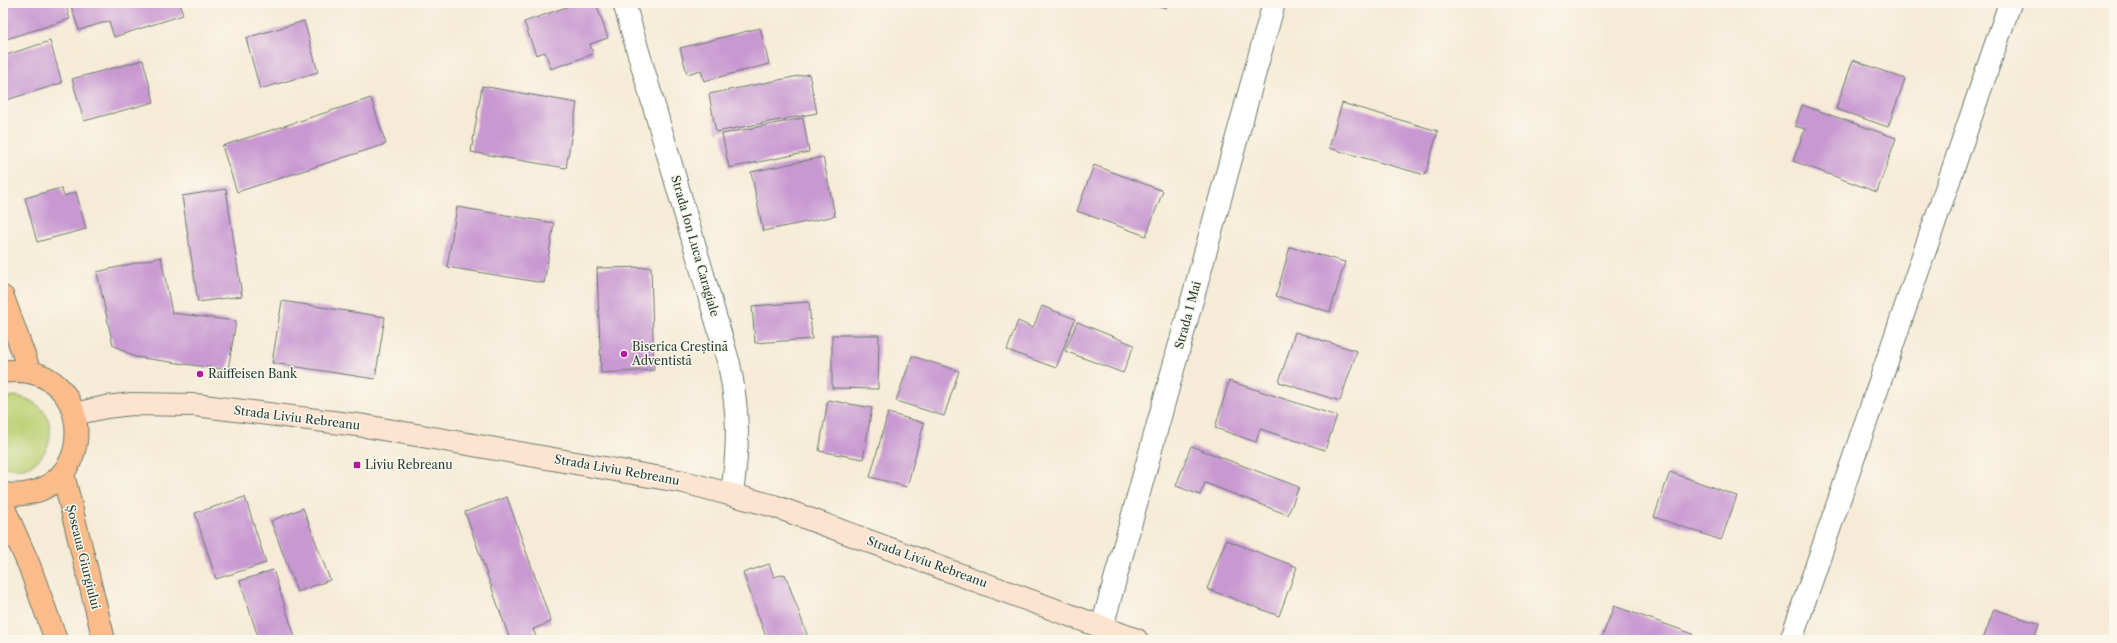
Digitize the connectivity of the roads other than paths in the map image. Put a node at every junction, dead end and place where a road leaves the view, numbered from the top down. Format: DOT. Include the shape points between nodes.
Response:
graph roads {
  1 [pos="624,3"];
  2 [pos="1274,3"];
  3 [pos="2010,3"];
  4 [pos="3,297"];
  5 [pos="3,372"];
  6 [pos="30,372"];
  7 [pos="74,414"];
  8 [pos="63,474"];
  9 [pos="732,493"];
  10 [pos="3,494"];
  11 [pos="3,506"];
  12 [pos="1102,627"];
  13 [pos="56,640"];
  14 [pos="104,640"];
  15 [pos="1137,640"];
  16 [pos="1791,640"];
  1 -- 9 [label="street, Strada Ion Luca Caragiale" via="729,364 738,425"];
  2 -- 12 [label="street, Strada 1 Mai"];
  3 -- 16 [label="street"];
  4 -- 6 [label="highway"];
  5 -- 6 [label="highway"];
  6 -- 7 [label="highway" via="58,387 68,399"];
  7 -- 8 [label="highway" via="78,435 74,456"];
  7 -- 9 [label="main road, Strada Liviu Rebreanu" via="132,404 203,406 365,426 684,482"];
  8 -- 10 [label="highway" via="49,486 33,493 15,496"];
  8 -- 14 [label="highway, Șoseaua Giurgiului"];
  9 -- 12 [label="main road, Strada Liviu Rebreanu" via="774,506"];
  11 -- 13 [label="highway" via="29,564"];
  12 -- 15 [label="main road, Strada Liviu Rebreanu"];
}
